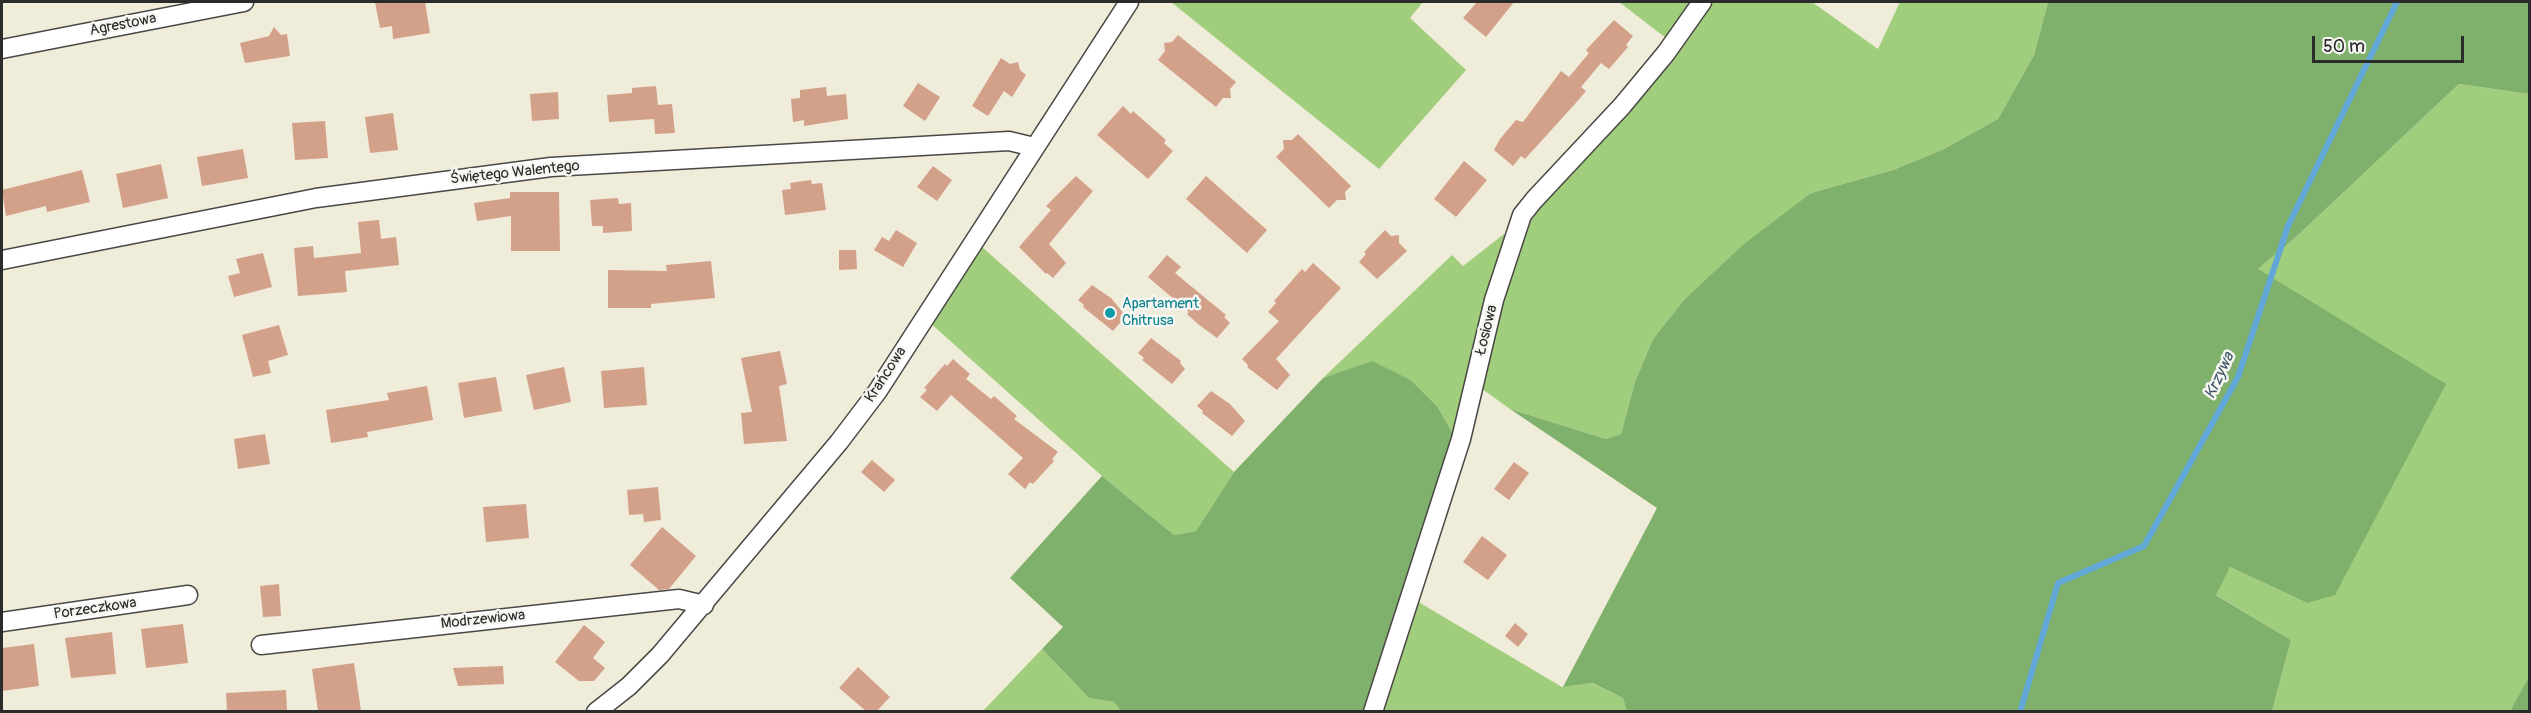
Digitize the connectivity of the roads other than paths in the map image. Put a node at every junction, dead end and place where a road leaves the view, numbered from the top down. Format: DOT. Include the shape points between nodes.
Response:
graph roads {
  1 [pos="244,2"];
  2 [pos="1129,2"];
  3 [pos="1702,2"];
  4 [pos="2,49"];
  5 [pos="1034,147"];
  6 [pos="2,260"];
  7 [pos="188,595"];
  8 [pos="704,605"];
  9 [pos="2,622"];
  10 [pos="261,645"];
  11 [pos="596,711"];
  12 [pos="1373,711"];
  1 -- 4 [label="street, Agrestowa"];
  2 -- 5 [label="street, Krańcowa"];
  3 -- 12 [label="street, Łosiowa" via="1622,106 1522,215 1494,300 1461,439"];
  5 -- 6 [label="street, Świętego Walentego" via="1009,141 551,167 316,198"];
  5 -- 8 [label="street, Krańcowa" via="877,392"];
  7 -- 9 [label="street, Porzeczkowa"];
  8 -- 10 [label="street, Modrzewiowa" via="679,599"];
  8 -- 11 [label="street, Krańcowa" via="629,686"];
}
